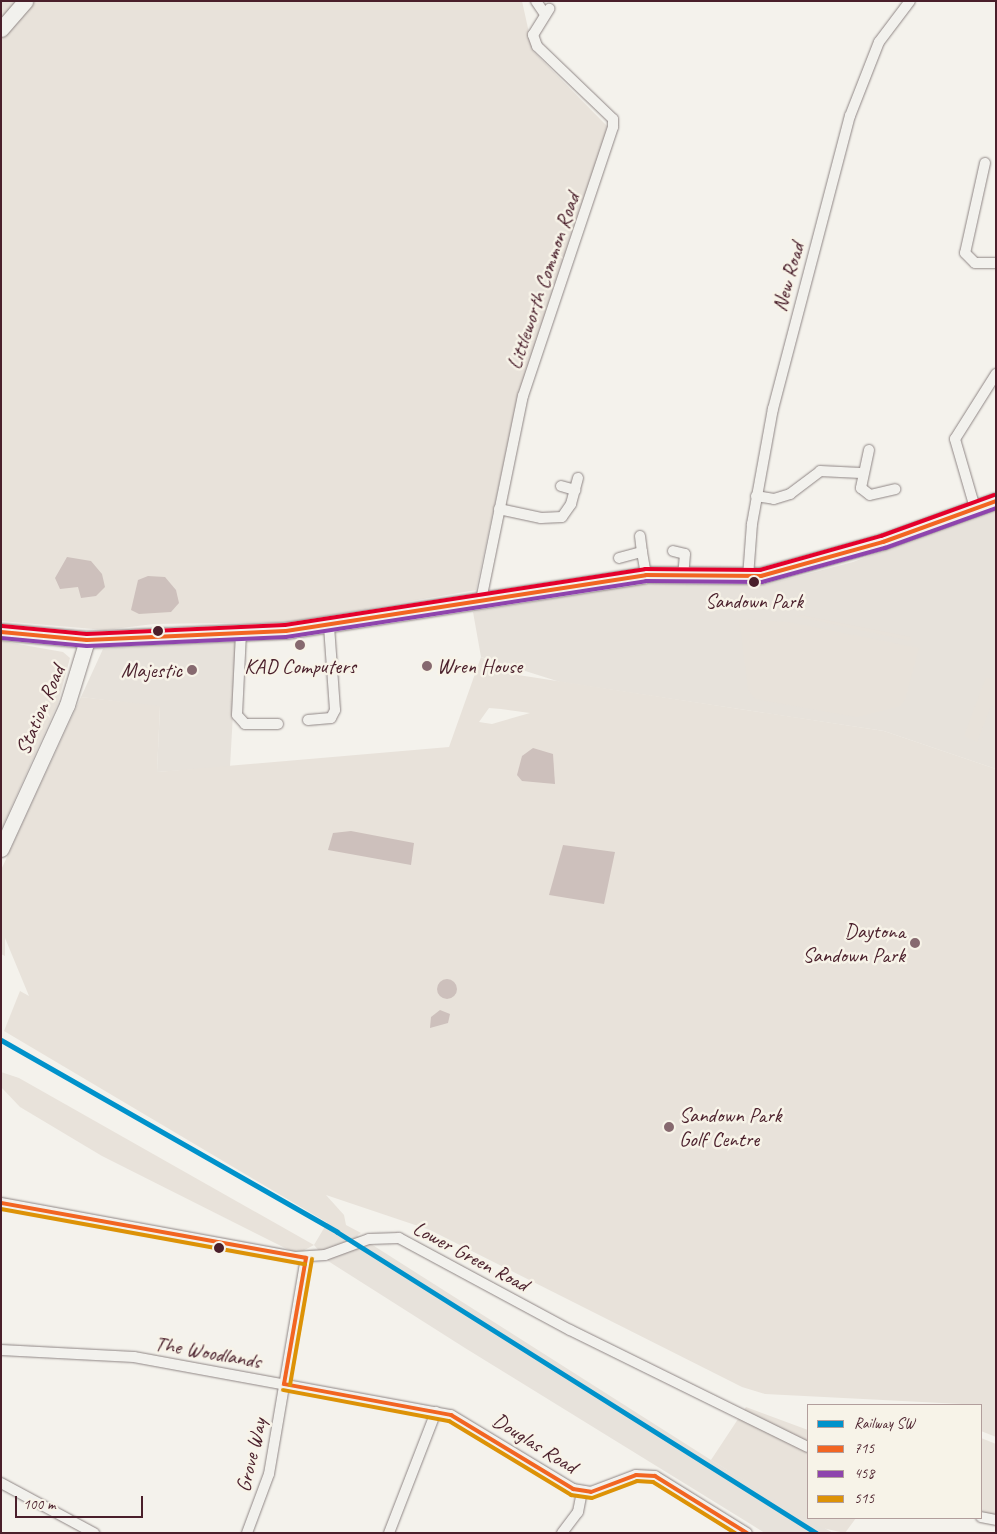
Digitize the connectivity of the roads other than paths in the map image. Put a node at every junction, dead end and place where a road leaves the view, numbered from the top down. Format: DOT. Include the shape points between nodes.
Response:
graph roads {
  1 [pos="25,1"];
  2 [pos="536,1"];
  3 [pos="910,1"];
  4 [pos="1,30"];
  5 [pos="985,164"];
  6 [pos="996,263"];
  7 [pos="996,374"];
  8 [pos="869,450"];
  9 [pos="832,459"];
  10 [pos="830,470"];
  11 [pos="861,473"];
  12 [pos="578,478"];
  13 [pos="561,486"];
  14 [pos="895,489"];
  15 [pos="575,490"];
  16 [pos="756,496"];
  17 [pos="996,501"];
  18 [pos="975,508"];
  19 [pos="499,509"];
  20 [pos="640,536"];
  21 [pos="673,551"];
  22 [pos="642,552"];
  23 [pos="619,558"];
  24 [pos="646,575"];
  25 [pos="683,575"];
  26 [pos="748,577"];
  27 [pos="481,600"];
  28 [pos="329,626"];
  29 [pos="1,632"];
  30 [pos="241,633"];
  31 [pos="87,640"];
  32 [pos="308,720"];
  33 [pos="278,724"];
  34 [pos="1,849"];
  35 [pos="1,1203"];
  36 [pos="306,1258"];
  37 [pos="1,1350"];
  38 [pos="284,1384"];
  39 [pos="436,1412"];
  40 [pos="807,1447"];
  41 [pos="1,1484"];
  42 [pos="582,1491"];
  43 [pos="982,1517"];
  44 [pos="996,1520"];
  45 [pos="94,1533"];
  46 [pos="247,1533"];
  47 [pos="389,1533"];
  48 [pos="562,1533"];
  49 [pos="747,1533"];
  1 -- 4 [label="main road"];
  2 -- 19 [label="street, Littleworth Common Road" via="547,11 533,35 537,46 613,119 613,127 524,396"];
  3 -- 16 [label="street, New Road" via="879,42 855,99 773,409"];
  5 -- 6 [label="street" via="965,253 975,263"];
  7 -- 18 [label="street" via="955,439"];
  8 -- 11 [label="street"];
  9 -- 10 [label="street"];
  10 -- 11 [label="street"];
  10 -- 16 [label="street" via="811,475 780,498"];
  11 -- 14 [label="street" via="865,494"];
  12 -- 15 [label="street"];
  13 -- 15 [label="street"];
  15 -- 19 [label="street" via="568,511 553,520"];
  16 -- 26 [label="street, New Road"];
  17 -- 18 [label="main road"];
  18 -- 26 [label="main road" via="816,562"];
  19 -- 27 [label="street, Littleworth Common Road"];
  20 -- 22 [label="street"];
  21 -- 25 [label="street" via="685,554"];
  22 -- 23 [label="street"];
  22 -- 24 [label="street"];
  24 -- 25 [label="main road"];
  24 -- 27 [label="main road"];
  25 -- 26 [label="main road"];
  27 -- 28 [label="main road"];
  28 -- 30 [label="main road"];
  28 -- 32 [label="street" via="335,710 331,718"];
  29 -- 31 [label="main road"];
  30 -- 31 [label="main road"];
  30 -- 33 [label="street" via="237,715 245,724"];
  31 -- 34 [label="main road, Station Road" via="67,705"];
  35 -- 36 [label="street, Lower Green Road"];
  36 -- 38 [label="street, Grove Way"];
  36 -- 40 [label="street, Lower Green Road" via="378,1238 410,1242 570,1330"];
  37 -- 38 [label="street, The Woodlands" via="134,1357"];
  38 -- 39 [label="street, The Woodlands"];
  38 -- 46 [label="street, Grove Way" via="270,1474"];
  39 -- 42 [label="street, Douglas Road" via="458,1418"];
  39 -- 47 [label="street"];
  41 -- 45 [label="street"];
  42 -- 48 [label="street" via="578,1512"];
  42 -- 49 [label="street, Douglas Road" via="600,1491 636,1474 655,1476"];
  43 -- 44 [label="street"];
}
